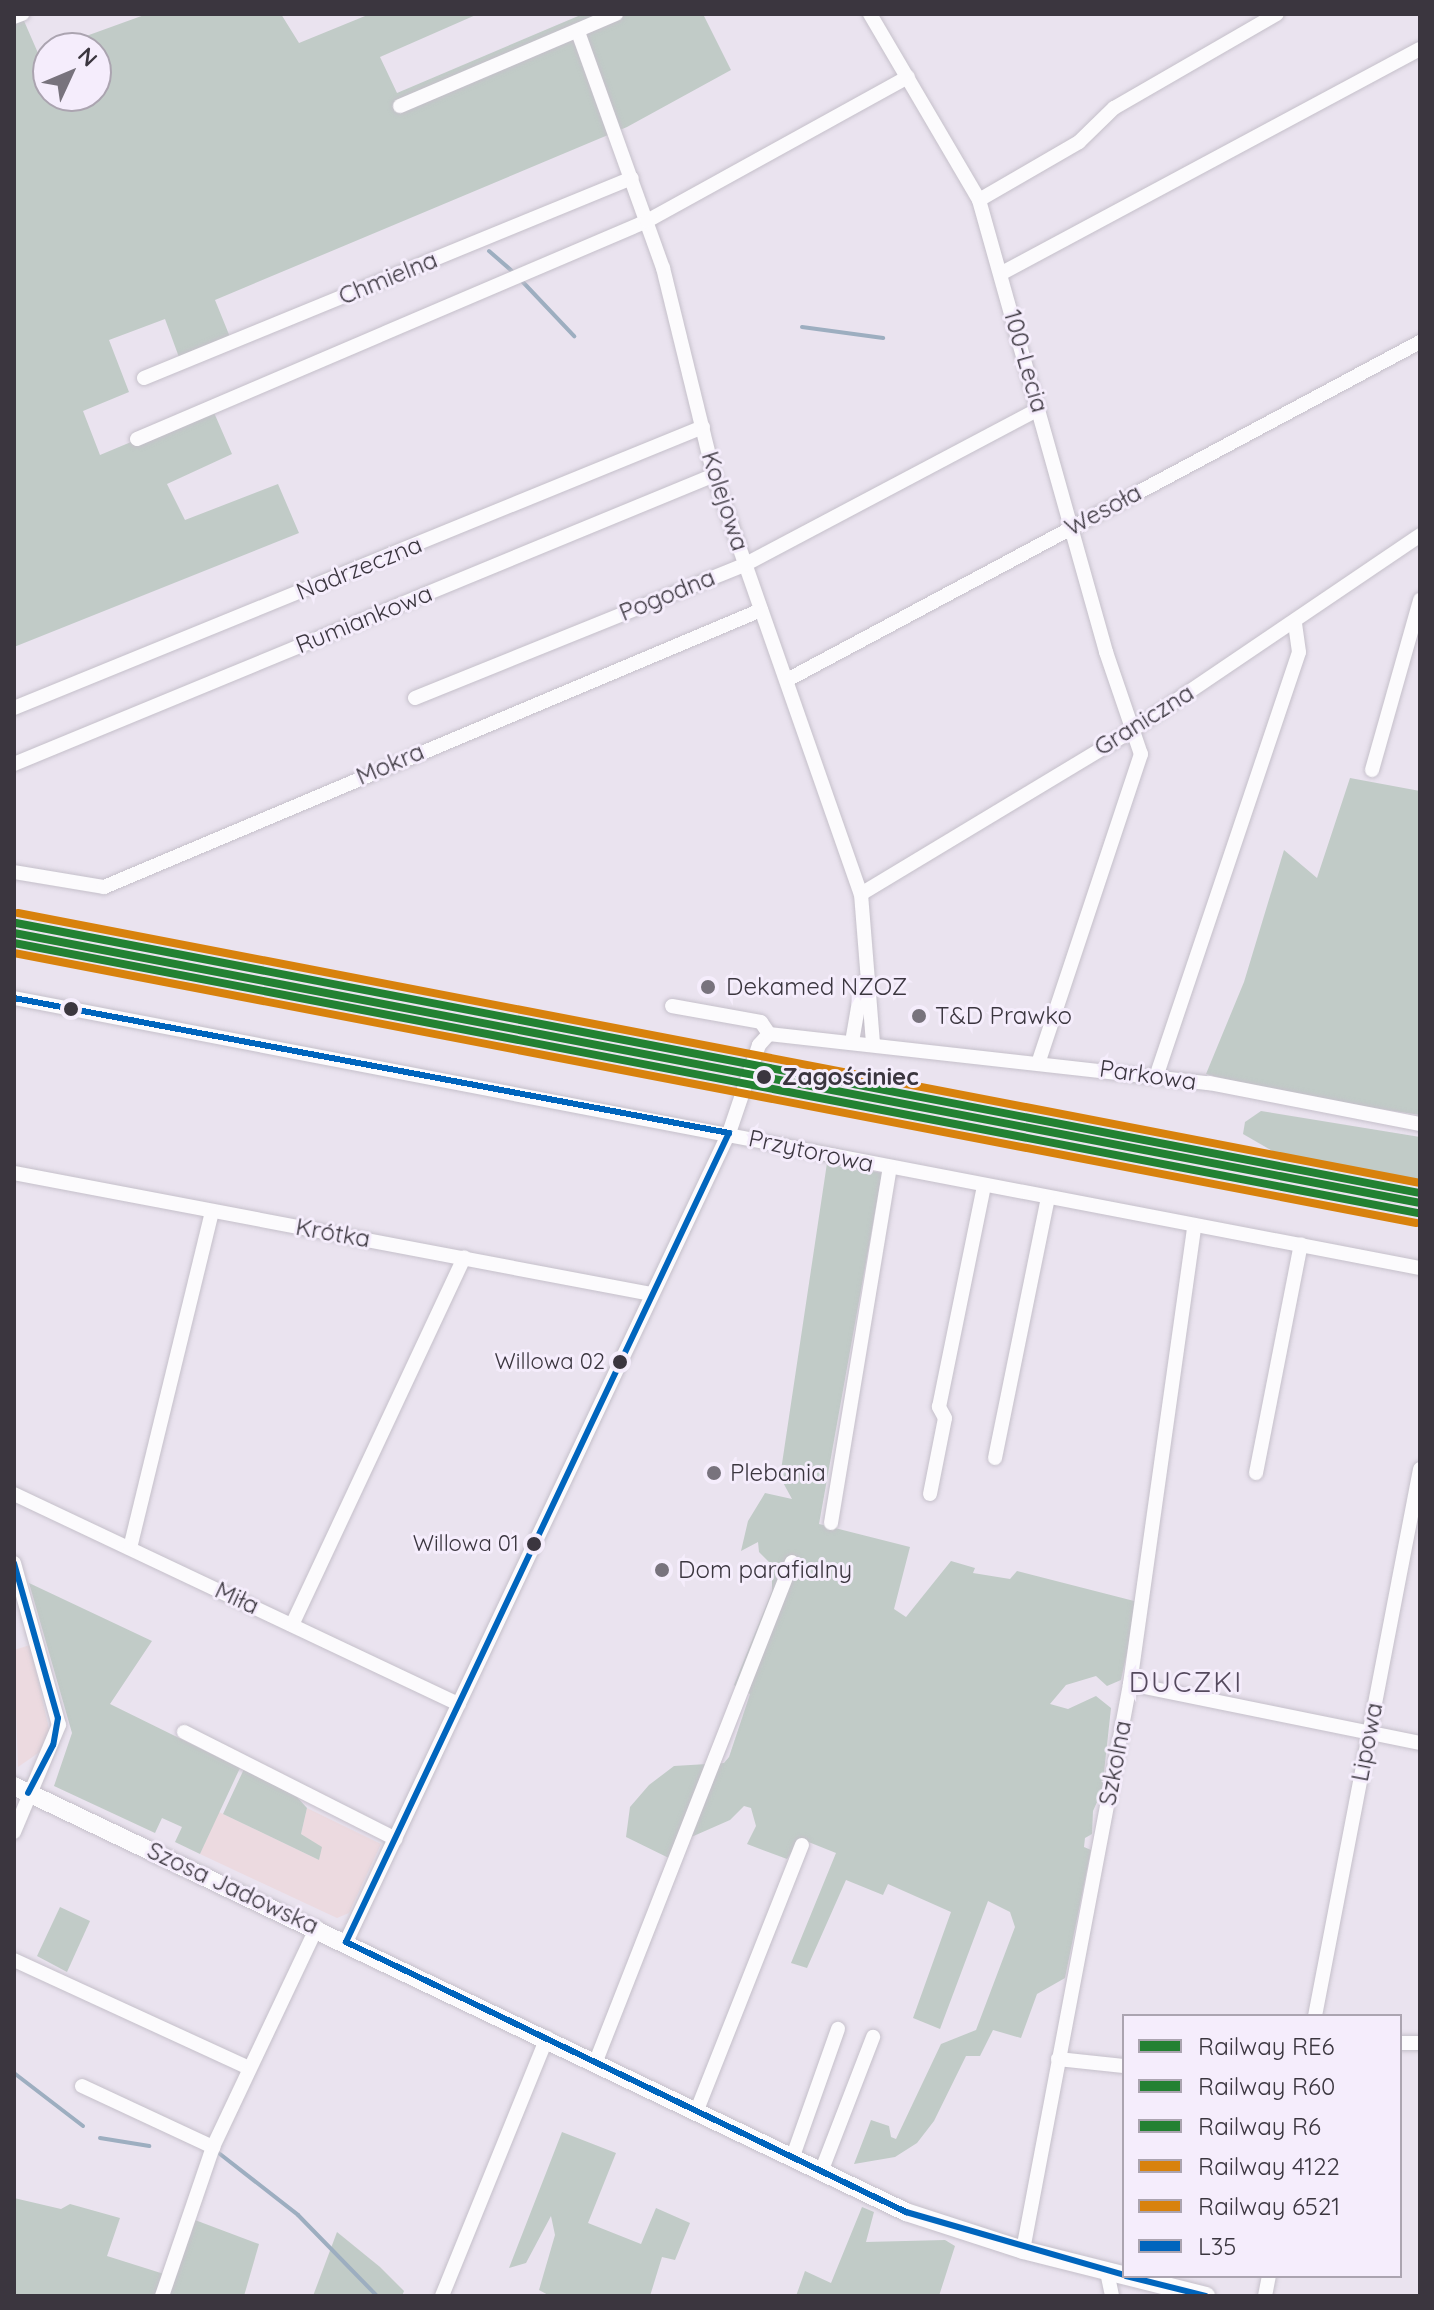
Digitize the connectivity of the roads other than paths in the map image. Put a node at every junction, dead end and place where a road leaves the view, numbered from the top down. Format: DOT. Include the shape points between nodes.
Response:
graph roads {
  1 [pos="22,14"];
  2 [pos="616,14"];
  3 [pos="870,14"];
  4 [pos="1277,14"];
  5 [pos="14,17"];
  6 [pos="578,32"];
  7 [pos="1420,49"];
  8 [pos="908,77"];
  9 [pos="400,106"];
  10 [pos="632,178"];
  11 [pos="979,200"];
  12 [pos="647,221"];
  13 [pos="1002,273"];
  14 [pos="1420,342"];
  15 [pos="144,378"];
  16 [pos="1039,409"];
  17 [pos="703,427"];
  18 [pos="137,439"];
  19 [pos="714,475"];
  20 [pos="1071,527"];
  21 [pos="1420,535"];
  22 [pos="746,564"];
  23 [pos="1420,600"];
  24 [pos="761,610"];
  25 [pos="1295,622"];
  26 [pos="787,680"];
  27 [pos="415,698"];
  28 [pos="14,708"];
  29 [pos="1131,731"];
  30 [pos="14,764"];
  31 [pos="1372,770"];
  32 [pos="14,872"];
  33 [pos="861,894"];
  34 [pos="864,970"];
  35 [pos="14,998"];
  36 [pos="672,1006"];
  37 [pos="769,1034"];
  38 [pos="852,1042"];
  39 [pos="873,1044"];
  40 [pos="1039,1061"];
  41 [pos="1156,1077"];
  42 [pos="1420,1124"];
  43 [pos="729,1133"];
  44 [pos="890,1168"];
  45 [pos="14,1173"];
  46 [pos="984,1186"];
  47 [pos="1048,1198"];
  48 [pos="212,1212"];
  49 [pos="1194,1226"];
  50 [pos="1301,1244"];
  51 [pos="464,1257"];
  52 [pos="1420,1268"];
  53 [pos="651,1294"];
  54 [pos="995,1458"];
  55 [pos="1420,1469"];
  56 [pos="1256,1473"];
  57 [pos="14,1494"];
  58 [pos="930,1494"];
  59 [pos="831,1523"];
  60 [pos="130,1548"];
  61 [pos="792,1562"];
  62 [pos="14,1563"];
  63 [pos="292,1625"];
  64 [pos="1130,1684"];
  65 [pos="459,1704"];
  66 [pos="184,1732"];
  67 [pos="1369,1733"];
  68 [pos="1420,1743"];
  69 [pos="21,1789"];
  70 [pos="14,1832"];
  71 [pos="396,1839"];
  72 [pos="802,1845"];
  73 [pos="317,1927"];
  74 [pos="346,1942"];
  75 [pos="14,1960"];
  76 [pos="1315,2014"];
  77 [pos="838,2029"];
  78 [pos="873,2037"];
  79 [pos="547,2038"];
  80 [pos="1058,2059"];
  81 [pos="596,2061"];
  82 [pos="1122,2066"];
  83 [pos="249,2068"];
  84 [pos="82,2086"];
  85 [pos="697,2110"];
  86 [pos="213,2147"];
  87 [pos="793,2156"];
  88 [pos="821,2172"];
  89 [pos="1023,2250"];
  90 [pos="1107,2272"];
  91 [pos="1122,2276"];
  92 [pos="1132,2278"];
  93 [pos="162,2296"];
  94 [pos="442,2296"];
  95 [pos="1112,2296"];
  96 [pos="1206,2296"];
  1 -- 5 [label="street"];
  2 -- 6 [label="street"];
  3 -- 8 [label="street, 100-Lecia"];
  4 -- 11 [label="street" via="1114,108 1079,142"];
  6 -- 9 [label="street"];
  6 -- 10 [label="street, Kolejowa"];
  7 -- 13 [label="street"];
  8 -- 11 [label="street, 100-Lecia"];
  8 -- 12 [label="street"];
  10 -- 12 [label="street, Kolejowa"];
  10 -- 15 [label="street, Chmielna"];
  11 -- 13 [label="street, 100-Lecia"];
  12 -- 17 [label="street, Kolejowa" via="682,334"];
  12 -- 18 [label="street"];
  13 -- 16 [label="street, 100-Lecia"];
  14 -- 20 [label="street, Wesoła"];
  16 -- 20 [label="street, 100-Lecia"];
  16 -- 22 [label="street, Pogodna"];
  17 -- 19 [label="street, Kolejowa"];
  17 -- 28 [label="street, Nadrzeczna"];
  19 -- 22 [label="street, Kolejowa"];
  19 -- 30 [label="street, Rumiankowa"];
  20 -- 26 [label="street, Wesoła"];
  20 -- 29 [label="street, 100-Lecia"];
  21 -- 25 [label="street, Graniczna"];
  22 -- 24 [label="street, Kolejowa"];
  22 -- 27 [label="street, Pogodna"];
  23 -- 31 [label="street"];
  24 -- 26 [label="street, Kolejowa"];
  24 -- 32 [label="street, Mokra" via="104,887"];
  25 -- 29 [label="street, Graniczna"];
  25 -- 41 [label="street" via="1299,652"];
  26 -- 33 [label="street, Kolejowa"];
  29 -- 33 [label="street, Graniczna"];
  29 -- 40 [label="street, 100-Lecia" via="1141,760"];
  33 -- 34 [label="street, Kolejowa"];
  34 -- 38 [label="street, Kolejowa"];
  34 -- 39 [label="street, Kolejowa"];
  35 -- 43 [label="street, Przytorowa"];
  36 -- 37 [label="street" via="761,1022"];
  37 -- 38 [label="street, Parkowa"];
  37 -- 43 [label="street" via="759,1045"];
  38 -- 39 [label="street, Parkowa"];
  39 -- 40 [label="street, Parkowa"];
  40 -- 41 [label="street, Parkowa"];
  41 -- 42 [label="street, Parkowa"];
  43 -- 44 [label="street, Przytorowa"];
  43 -- 53 [label="street"];
  44 -- 46 [label="street, Przytorowa"];
  44 -- 59 [label="street"];
  45 -- 48 [label="street, Krótka"];
  46 -- 47 [label="street, Przytorowa"];
  46 -- 58 [label="street" via="939,1407 945,1418"];
  47 -- 49 [label="street, Przytorowa"];
  47 -- 54 [label="street"];
  48 -- 51 [label="street, Krótka"];
  48 -- 60 [label="street"];
  49 -- 50 [label="street, Przytorowa"];
  49 -- 64 [label="street, Szkolna"];
  50 -- 52 [label="street, Przytorowa"];
  50 -- 56 [label="street"];
  51 -- 53 [label="street, Krótka"];
  51 -- 63 [label="street"];
  53 -- 65 [label="street"];
  55 -- 67 [label="street, Lipowa"];
  57 -- 60 [label="street, Miła"];
  60 -- 63 [label="street, Miła"];
  61 -- 81 [label="street"];
  62 -- 69 [label="street" via="59,1725"];
  63 -- 65 [label="street, Miła"];
  64 -- 67 [label="street"];
  64 -- 80 [label="street, Szkolna"];
  65 -- 71 [label="street"];
  66 -- 71 [label="street"];
  67 -- 68 [label="street"];
  67 -- 76 [label="street, Lipowa"];
  69 -- 70 [label="street"];
  69 -- 73 [label="main road, Szosa Jadowska"];
  71 -- 74 [label="street"];
  72 -- 85 [label="street"];
  73 -- 74 [label="main road, Szosa Jadowska"];
  73 -- 83 [label="street"];
  74 -- 79 [label="main road, Szosa Jadowska"];
  75 -- 83 [label="street"];
  77 -- 87 [label="street"];
  78 -- 88 [label="street"];
  79 -- 81 [label="main road, Szosa Jadowska"];
  79 -- 94 [label="street"];
  80 -- 82 [label="street"];
  80 -- 89 [label="street, Szkolna"];
  81 -- 85 [label="main road, Szosa Jadowska"];
  83 -- 86 [label="street"];
  84 -- 86 [label="street"];
  85 -- 87 [label="main road, Szosa Jadowska"];
  86 -- 93 [label="street"];
  87 -- 88 [label="main road, Szosa Jadowska"];
  88 -- 89 [label="main road, Szosa Jadowska" via="906,2212"];
  89 -- 90 [label="main road, Szosa Jadowska"];
  90 -- 91 [label="main road, Szosa Jadowska"];
  90 -- 95 [label="street"];
  92 -- 96 [label="main road, Szosa Jadowska"];
}
